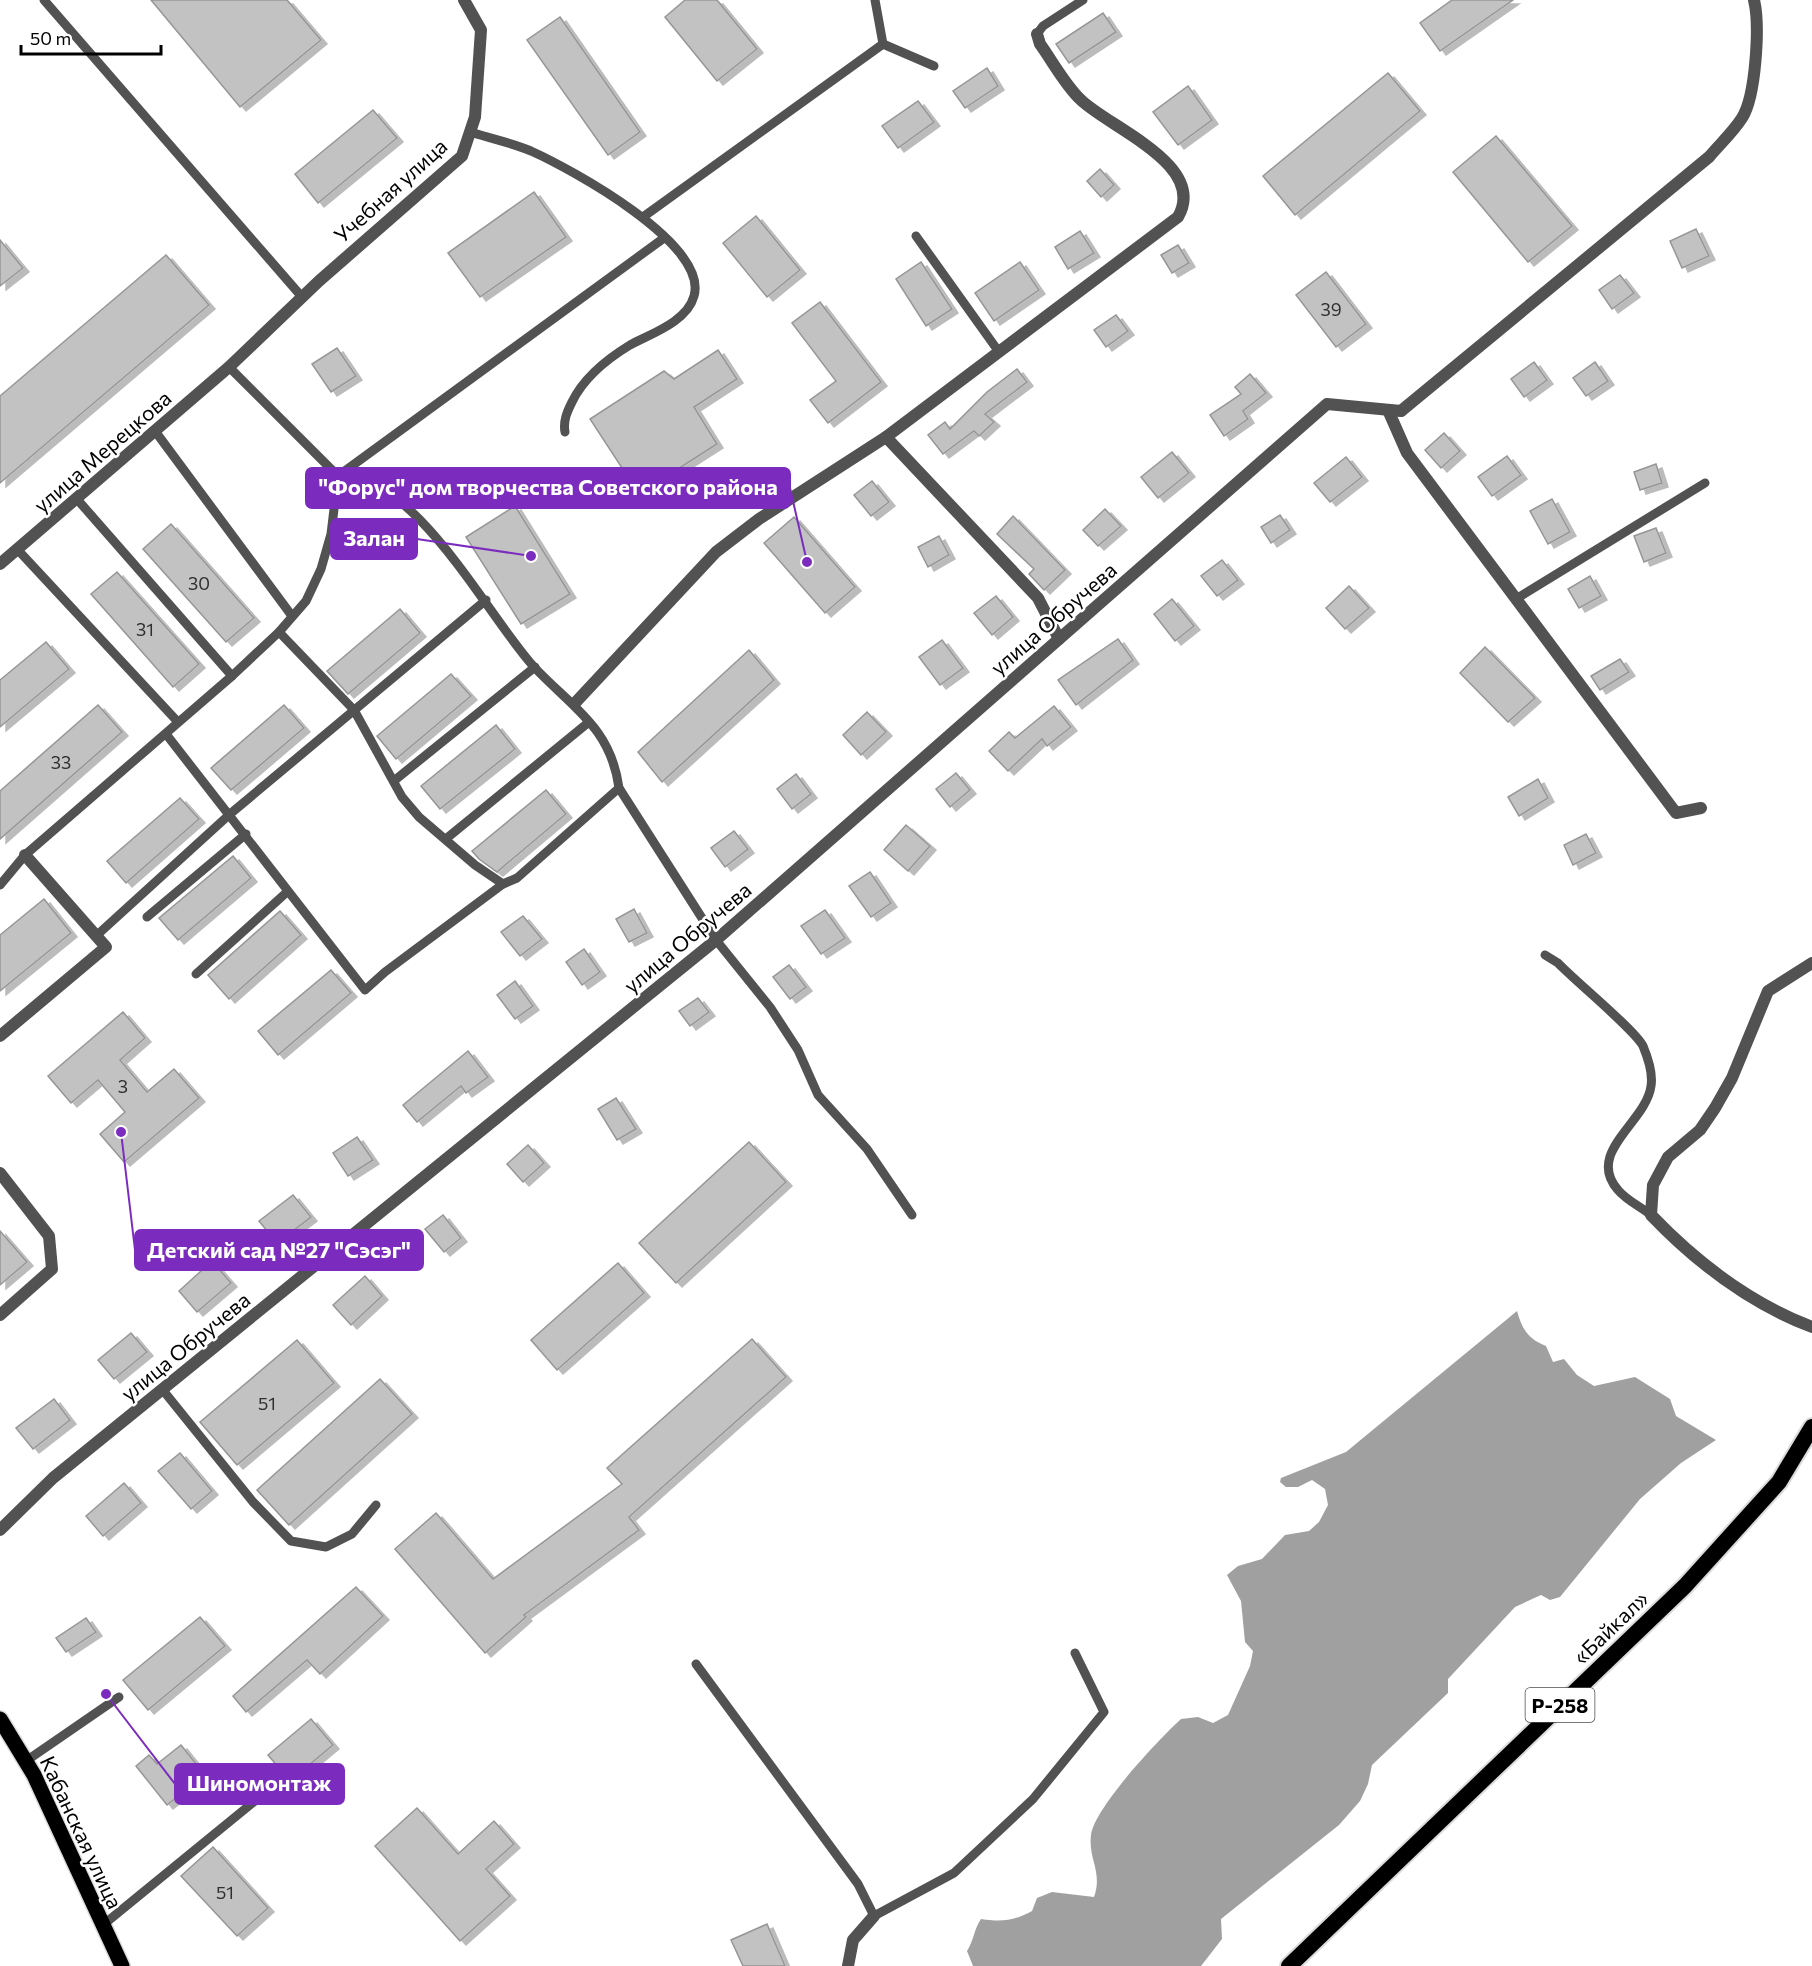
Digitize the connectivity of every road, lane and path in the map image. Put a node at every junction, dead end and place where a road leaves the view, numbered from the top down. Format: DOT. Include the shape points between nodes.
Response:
graph roads {
  1 [pos="44,0"];
  2 [pos="464,0"];
  3 [pos="875,0"];
  4 [pos="1083,0"];
  5 [pos="1754,0"];
  6 [pos="1037,34"];
  7 [pos="883,44"];
  8 [pos="934,66"];
  9 [pos="470,132"];
  10 [pos="643,217"];
  11 [pos="916,236"];
  12 [pos="664,238"];
  13 [pos="302,297"];
  14 [pos="999,352"];
  15 [pos="229,367"];
  16 [pos="1388,410"];
  17 [pos="155,431"];
  18 [pos="565,432"];
  19 [pos="886,437"];
  20 [pos="338,476"];
  21 [pos="1705,483"];
  22 [pos="76,498"];
  23 [pos="17,549"];
  24 [pos="0,564"];
  25 [pos="1516,599"];
  26 [pos="486,600"];
  27 [pos="292,616"];
  28 [pos="279,632"];
  29 [pos="1059,639"];
  30 [pos="535,667"];
  31 [pos="232,676"];
  32 [pos="574,703"];
  33 [pos="354,710"];
  34 [pos="177,721"];
  35 [pos="588,722"];
  36 [pos="166,734"];
  37 [pos="395,780"];
  38 [pos="619,788"];
  39 [pos="1701,808"];
  40 [pos="230,814"];
  41 [pos="246,834"];
  42 [pos="447,838"];
  43 [pos="25,855"];
  44 [pos="502,884"];
  45 [pos="0,885"];
  46 [pos="287,892"];
  47 [pos="147,917"];
  48 [pos="96,936"];
  49 [pos="716,940"];
  50 [pos="1545,955"];
  51 [pos="1812,963"];
  52 [pos="196,974"];
  53 [pos="0,1036"];
  54 [pos="0,1173"];
  55 [pos="912,1215"];
  56 [pos="1651,1215"];
  57 [pos="0,1315"];
  58 [pos="1812,1328"];
  59 [pos="162,1389"];
  60 [pos="1812,1427"];
  61 [pos="376,1505"];
  62 [pos="0,1530"];
  63 [pos="1075,1653"];
  64 [pos="696,1664"];
  65 [pos="119,1697"];
  66 [pos="0,1719"];
  67 [pos="26,1761"];
  68 [pos="272,1787"];
  69 [pos="874,1916"];
  70 [pos="103,1925"];
  71 [pos="122,1966"];
  72 [pos="848,1966"];
  73 [pos="1289,1966"];
  1 -- 13 [label="lane"];
  2 -- 9 [label="street, Учебная улица" via="481,30 475,117"];
  3 -- 7 [label="lane"];
  4 -- 6 [label="lane"];
  5 -- 16 [label="street, улица Обручева" via="1756,47 1752,91 1743,117 1709,157 1401,411"];
  6 -- 14 [label="street" via="1078,98 1150,146 1177,176 1185,192 1185,206 1178,217"];
  7 -- 8 [label="lane"];
  7 -- 10 [label="lane"];
  9 -- 10 [label="lane" via="530,150"];
  9 -- 13 [label="street, Учебная улица" via="462,156"];
  10 -- 12 [label="lane"];
  11 -- 14 [label="lane"];
  12 -- 18 [label="lane" via="691,268 694,296 688,308 585,380 566,416"];
  12 -- 20 [label="lane"];
  13 -- 15 [label="street, Учебная улица"];
  14 -- 19 [label="street"];
  15 -- 17 [label="street, улица Мерецкова"];
  15 -- 20 [label="lane"];
  16 -- 25 [label="street" via="1407,453"];
  16 -- 29 [label="street, улица Обручева" via="1327,404"];
  17 -- 22 [label="street, улица Мерецкова"];
  17 -- 27 [label="lane"];
  19 -- 29 [label="street" via="1038,598"];
  19 -- 32 [label="street" via="759,519 716,552"];
  20 -- 26 [label="lane" via="348,475 370,483 398,501 429,529"];
  20 -- 27 [label="lane" via="331,534 321,569 306,601"];
  21 -- 25 [label="lane"];
  22 -- 23 [label="street, улица Мерецкова"];
  22 -- 31 [label="lane"];
  23 -- 24 [label="street, улица Мерецкова"];
  23 -- 34 [label="lane"];
  25 -- 39 [label="street" via="1676,813"];
  26 -- 30 [label="lane"];
  26 -- 33 [label="lane"];
  27 -- 28 [label="lane"];
  28 -- 31 [label="lane"];
  28 -- 33 [label="lane"];
  29 -- 49 [label="street, улица Обручева"];
  30 -- 32 [label="lane"];
  30 -- 37 [label="lane"];
  31 -- 34 [label="lane"];
  32 -- 35 [label="lane"];
  33 -- 37 [label="lane"];
  33 -- 40 [label="lane"];
  34 -- 36 [label="lane"];
  35 -- 38 [label="lane" via="606,743 616,763"];
  35 -- 42 [label="lane"];
  36 -- 40 [label="lane"];
  36 -- 43 [label="lane"];
  37 -- 42 [label="lane" via="402,797 419,817"];
  38 -- 44 [label="lane" via="517,878"];
  38 -- 49 [label="lane"];
  40 -- 41 [label="lane"];
  40 -- 48 [label="lane"];
  41 -- 46 [label="lane"];
  41 -- 47 [label="lane"];
  42 -- 44 [label="lane"];
  43 -- 45 [label="lane"];
  43 -- 48 [label="street"];
  44 -- 46 [label="lane" via="365,990"];
  46 -- 52 [label="lane"];
  48 -- 53 [label="street" via="106,946"];
  49 -- 55 [label="lane" via="770,1007 798,1050 818,1095 867,1149"];
  49 -- 59 [label="street, улица Обручева"];
  50 -- 56 [label="lane" via="1642,1044 1652,1086 1639,1116 1615,1142 1608,1157 1617,1190"];
  51 -- 56 [label="street" via="1768,991 1732,1078 1715,1108 1700,1130 1668,1157 1653,1185"];
  54 -- 57 [label="street" via="49,1236 52,1269"];
  56 -- 58 [label="street" via="1722,1278 1748,1296"];
  59 -- 61 [label="lane" via="253,1502 291,1541 316,1547 332,1544 352,1533"];
  59 -- 62 [label="street, улица Обручева" via="53,1478"];
  60 -- 73 [label="highway, «Байкал» / Р-258" via="1779,1482 1685,1586"];
  63 -- 69 [label="lane" via="1104,1712 1033,1799 954,1873"];
  64 -- 69 [label="lane" via="858,1884"];
  65 -- 67 [label="lane"];
  66 -- 67 [label="main road, Кабанская улица"];
  67 -- 70 [label="main road, Кабанская улица"];
  68 -- 70 [label="lane"];
  69 -- 72 [label="street" via="854,1940"];
  70 -- 71 [label="main road, Кабанская улица"];
}
